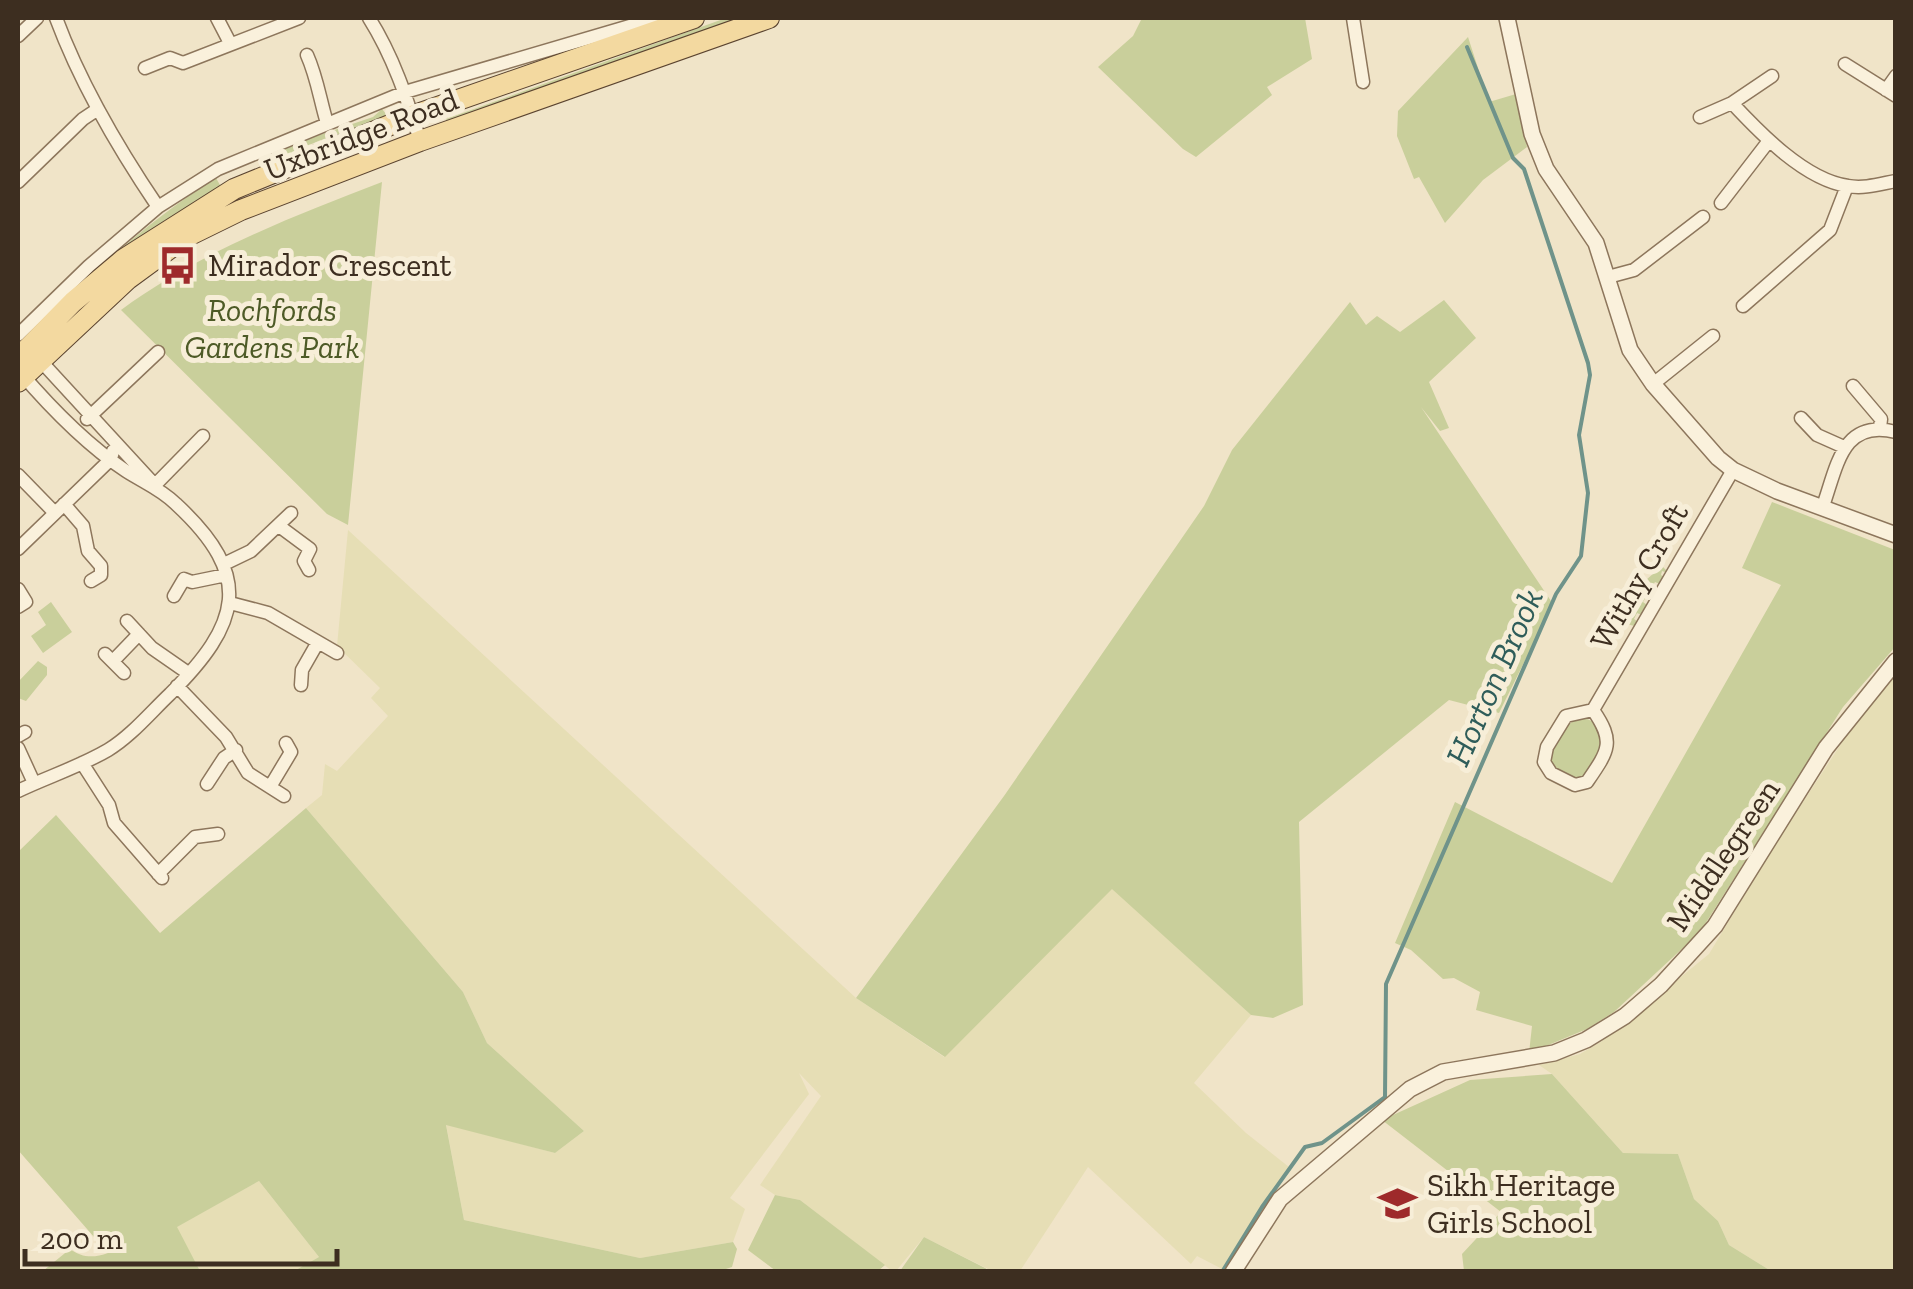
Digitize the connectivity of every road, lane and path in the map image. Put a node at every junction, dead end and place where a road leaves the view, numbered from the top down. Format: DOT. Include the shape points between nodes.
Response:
graph roads {
  1 [pos="37,18"];
  2 [pos="56,18"];
  3 [pos="217,18"];
  4 [pos="298,18"];
  5 [pos="369,18"];
  6 [pos="656,18"];
  7 [pos="694,18"];
  8 [pos="769,18"];
  9 [pos="1354,18"];
  10 [pos="1506,18"];
  11 [pos="18,36"];
  12 [pos="230,44"];
  13 [pos="308,55"];
  14 [pos="1845,64"];
  15 [pos="145,68"];
  16 [pos="1772,76"];
  17 [pos="1896,76"];
  18 [pos="1364,82"];
  19 [pos="405,92"];
  20 [pos="1891,93"];
  21 [pos="1732,103"];
  22 [pos="98,109"];
  23 [pos="412,116"];
  24 [pos="1700,118"];
  25 [pos="327,123"];
  26 [pos="420,141"];
  27 [pos="1768,142"];
  28 [pos="1896,180"];
  29 [pos="18,182"];
  30 [pos="1847,186"];
  31 [pos="1721,203"];
  32 [pos="158,207"];
  33 [pos="1703,216"];
  34 [pos="1608,278"];
  35 [pos="1743,306"];
  36 [pos="1713,336"];
  37 [pos="158,352"];
  38 [pos="23,361"];
  39 [pos="1653,384"];
  40 [pos="1853,386"];
  41 [pos="91,416"];
  42 [pos="1801,418"];
  43 [pos="1880,428"];
  44 [pos="77,429"];
  45 [pos="1896,432"];
  46 [pos="203,436"];
  47 [pos="116,442"];
  48 [pos="1844,448"];
  49 [pos="111,459"];
  50 [pos="1733,470"];
  51 [pos="18,474"];
  52 [pos="155,485"];
  53 [pos="1823,506"];
  54 [pos="60,508"];
  55 [pos="291,513"];
  56 [pos="279,526"];
  57 [pos="1896,535"];
  58 [pos="18,549"];
  59 [pos="225,569"];
  60 [pos="309,570"];
  61 [pos="91,581"];
  62 [pos="18,590"];
  63 [pos="174,596"];
  64 [pos="230,603"];
  65 [pos="18,607"];
  66 [pos="127,620"];
  67 [pos="139,634"];
  68 [pos="318,642"];
  69 [pos="337,653"];
  70 [pos="1896,661"];
  71 [pos="124,673"];
  72 [pos="188,673"];
  73 [pos="301,685"];
  74 [pos="177,686"];
  75 [pos="1593,710"];
  76 [pos="286,743"];
  77 [pos="18,748"];
  78 [pos="236,750"];
  79 [pos="82,762"];
  80 [pos="34,783"];
  81 [pos="207,784"];
  82 [pos="270,788"];
  83 [pos="18,791"];
  84 [pos="284,796"];
  85 [pos="218,834"];
  86 [pos="1233,1272"];
  1 -- 11 [label="street"];
  2 -- 22 [label="street"];
  3 -- 12 [label="street"];
  4 -- 12 [label="street"];
  5 -- 19 [label="street"];
  6 -- 19 [label="street, Uxbridge Road"];
  7 -- 23 [label="main road, Uxbridge Road"];
  8 -- 26 [label="main road, Uxbridge Road"];
  9 -- 18 [label="street"];
  10 -- 34 [label="street" via="1532,134 1546,169 1596,243"];
  12 -- 15 [label="street" via="184,64 170,58"];
  13 -- 25 [label="street"];
  14 -- 20 [label="street"];
  16 -- 21 [label="street"];
  17 -- 20 [label="street"];
  19 -- 23 [label="street"];
  19 -- 25 [label="street, Uxbridge Road"];
  21 -- 24 [label="street"];
  21 -- 27 [label="street"];
  22 -- 29 [label="street"];
  22 -- 32 [label="street"];
  23 -- 26 [label="street"];
  23 -- 38 [label="main road, Uxbridge Road" via="234,189 124,259 73,302"];
  25 -- 32 [label="street, Uxbridge Road" via="218,169"];
  26 -- 38 [label="main road, Uxbridge Road" via="184,238"];
  27 -- 30 [label="street"];
  27 -- 31 [label="street"];
  28 -- 30 [label="street"];
  30 -- 35 [label="street" via="1830,230"];
  32 -- 38 [label="street, Uxbridge Road" via="89,266"];
  33 -- 34 [label="street" via="1634,270"];
  34 -- 39 [label="street" via="1630,350"];
  36 -- 39 [label="street"];
  37 -- 41 [label="street"];
  38 -- 41 [label="street"];
  38 -- 44 [label="street"];
  39 -- 50 [label="street"];
  40 -- 43 [label="street" via="1880,418"];
  41 -- 44 [label="street"];
  41 -- 47 [label="street"];
  42 -- 48 [label="street"];
  43 -- 45 [label="street"];
  43 -- 48 [label="street" via="1859,432"];
  44 -- 49 [label="street"];
  46 -- 52 [label="street"];
  47 -- 49 [label="street"];
  47 -- 52 [label="street"];
  48 -- 53 [label="street"];
  49 -- 52 [label="street"];
  49 -- 54 [label="street"];
  50 -- 53 [label="street"];
  50 -- 75 [label="street, Withy Croft"];
  51 -- 54 [label="street"];
  52 -- 59 [label="street" via="207,535"];
  53 -- 57 [label="street"];
  54 -- 58 [label="street"];
  54 -- 61 [label="street" via="82,526 88,551 102,566"];
  55 -- 56 [label="street"];
  56 -- 59 [label="street"];
  56 -- 60 [label="street" via="310,550 304,561"];
  59 -- 63 [label="street" via="192,582 184,578"];
  59 -- 64 [label="street"];
  62 -- 65 [label="street" via="26,602"];
  64 -- 68 [label="street" via="268,613"];
  64 -- 72 [label="street" via="222,629"];
  66 -- 67 [label="street"];
  67 -- 71 [label="street" via="109,657"];
  67 -- 72 [label="street"];
  68 -- 69 [label="street"];
  68 -- 73 [label="street"];
  70 -- 86 [label="street, Middlegreen" via="1826,748 1715,926 1661,985 1586,1040 1554,1053 1442,1072 1410,1089 1280,1199"];
  72 -- 74 [label="street"];
  74 -- 78 [label="street"];
  74 -- 79 [label="street" via="129,734"];
  75 -- 75 [label="street, Withy Croft" via="1566,716 1547,748 1550,773 1575,785 1587,782 1608,745 1608,732"];
  76 -- 82 [label="street" via="291,752"];
  77 -- 80 [label="street"];
  78 -- 81 [label="street"];
  78 -- 82 [label="street" via="248,773"];
  79 -- 80 [label="street"];
  79 -- 85 [label="street" via="114,823 160,876 195,837"];
  80 -- 83 [label="street"];
  82 -- 84 [label="street"];
}
